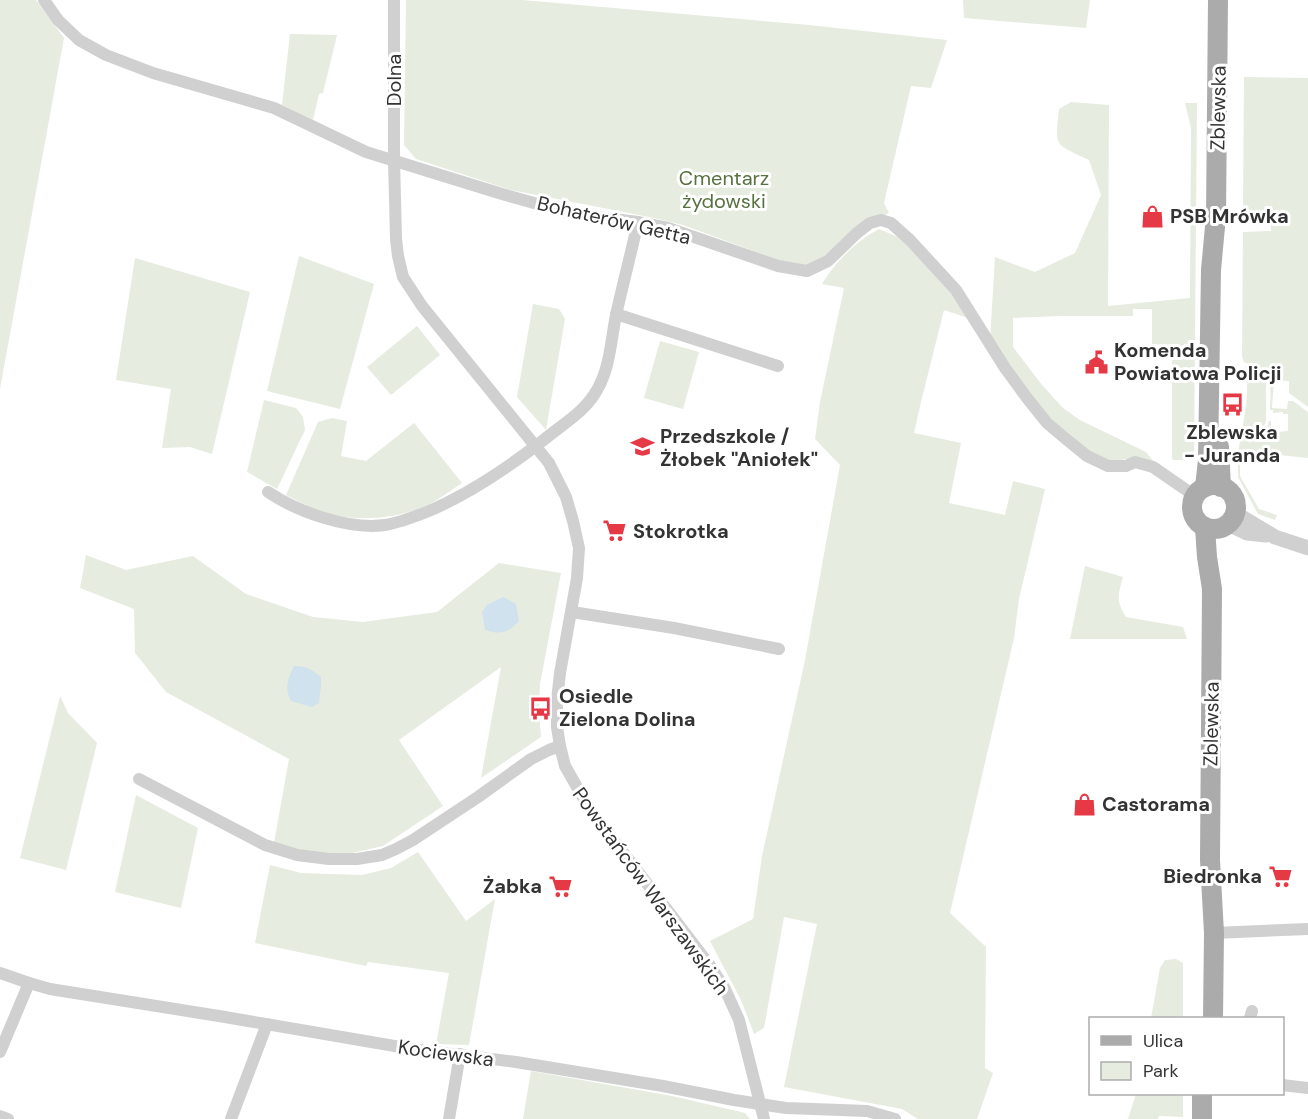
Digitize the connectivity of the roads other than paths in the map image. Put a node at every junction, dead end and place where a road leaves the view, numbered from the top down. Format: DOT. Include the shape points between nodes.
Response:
graph roads {
  1 [pos="44,0"];
  2 [pos="394,0"];
  3 [pos="1218,0"];
  4 [pos="394,159"];
  5 [pos="638,222"];
  6 [pos="616,314"];
  7 [pos="778,366"];
  8 [pos="536,447"];
  9 [pos="1207,490"];
  10 [pos="268,492"];
  11 [pos="1221,523"];
  12 [pos="1308,548"];
  13 [pos="572,612"];
  14 [pos="779,649"];
  15 [pos="560,746"];
  16 [pos="139,779"];
  17 [pos="1210,860"];
  18 [pos="1308,929"];
  19 [pos="1214,933"];
  20 [pos="0,973"];
  21 [pos="29,983"];
  22 [pos="1203,1017"];
  23 [pos="1213,1017"];
  24 [pos="267,1024"];
  25 [pos="0,1052"];
  26 [pos="460,1054"];
  27 [pos="1284,1085"];
  28 [pos="1308,1088"];
  29 [pos="1202,1095"];
  30 [pos="1212,1095"];
  31 [pos="759,1103"];
  32 [pos="0,1116"];
  33 [pos="8,1119"];
  34 [pos="231,1119"];
  35 [pos="449,1119"];
  36 [pos="764,1119"];
  37 [pos="895,1119"];
  38 [pos="1202,1119"];
  39 [pos="1212,1119"];
  1 -- 4 [label="street, Bohaterów Getta" via="78,40 106,56 274,108 366,152"];
  2 -- 4 [label="street, Dolna"];
  3 -- 9 [label="main road, Zblewska"];
  4 -- 5 [label="street, Bohaterów Getta" via="574,213"];
  4 -- 8 [label="street, Powstańców Warszawskich" via="398,256 403,278"];
  5 -- 6 [label="street"];
  5 -- 9 [label="street, Bohaterów Getta" via="668,228 778,266 807,271 828,261 870,224 881,220 891,223 956,290 1005,368 1047,423 1087,456 1108,466 1135,462"];
  6 -- 7 [label="street"];
  6 -- 8 [label="street" via="606,368 597,389 583,409"];
  8 -- 10 [label="street" via="480,485 440,506 385,525 330,519"];
  8 -- 13 [label="street, Powstańców Warszawskich" via="566,497 579,548"];
  9 -- 11 [label="main road" via="1228,491 1233,497 1235,505"];
  9 -- 11 [label="main road" via="1192,503 1194,517 1198,523"];
  11 -- 12 [label="street"];
  11 -- 17 [label="main road, Zblewska" via="1207,557 1212,588"];
  13 -- 14 [label="street"];
  13 -- 15 [label="street, Powstańców Warszawskich" via="557,701"];
  15 -- 16 [label="street" via="531,759 413,840 382,855 357,859 297,855 265,845"];
  15 -- 31 [label="street, Powstańców Warszawskich" via="565,766 589,808 725,989 739,1020"];
  17 -- 19 [label="main road, Zblewska"];
  17 -- 22 [label="main road, Zblewska"];
  18 -- 19 [label="street"];
  19 -- 23 [label="main road, Zblewska"];
  20 -- 21 [label="street, Kociewska"];
  21 -- 24 [label="street, Kociewska"];
  21 -- 25 [label="street"];
  24 -- 26 [label="street, Kociewska"];
  24 -- 34 [label="street"];
  26 -- 31 [label="street, Kociewska"];
  26 -- 35 [label="street"];
  27 -- 28 [label="street"];
  29 -- 38 [label="main road"];
  30 -- 39 [label="main road"];
  31 -- 36 [label="street, Powstańców Warszawskich"];
  31 -- 37 [label="street, Kociewska" via="867,1111"];
  32 -- 33 [label="street"];
}
